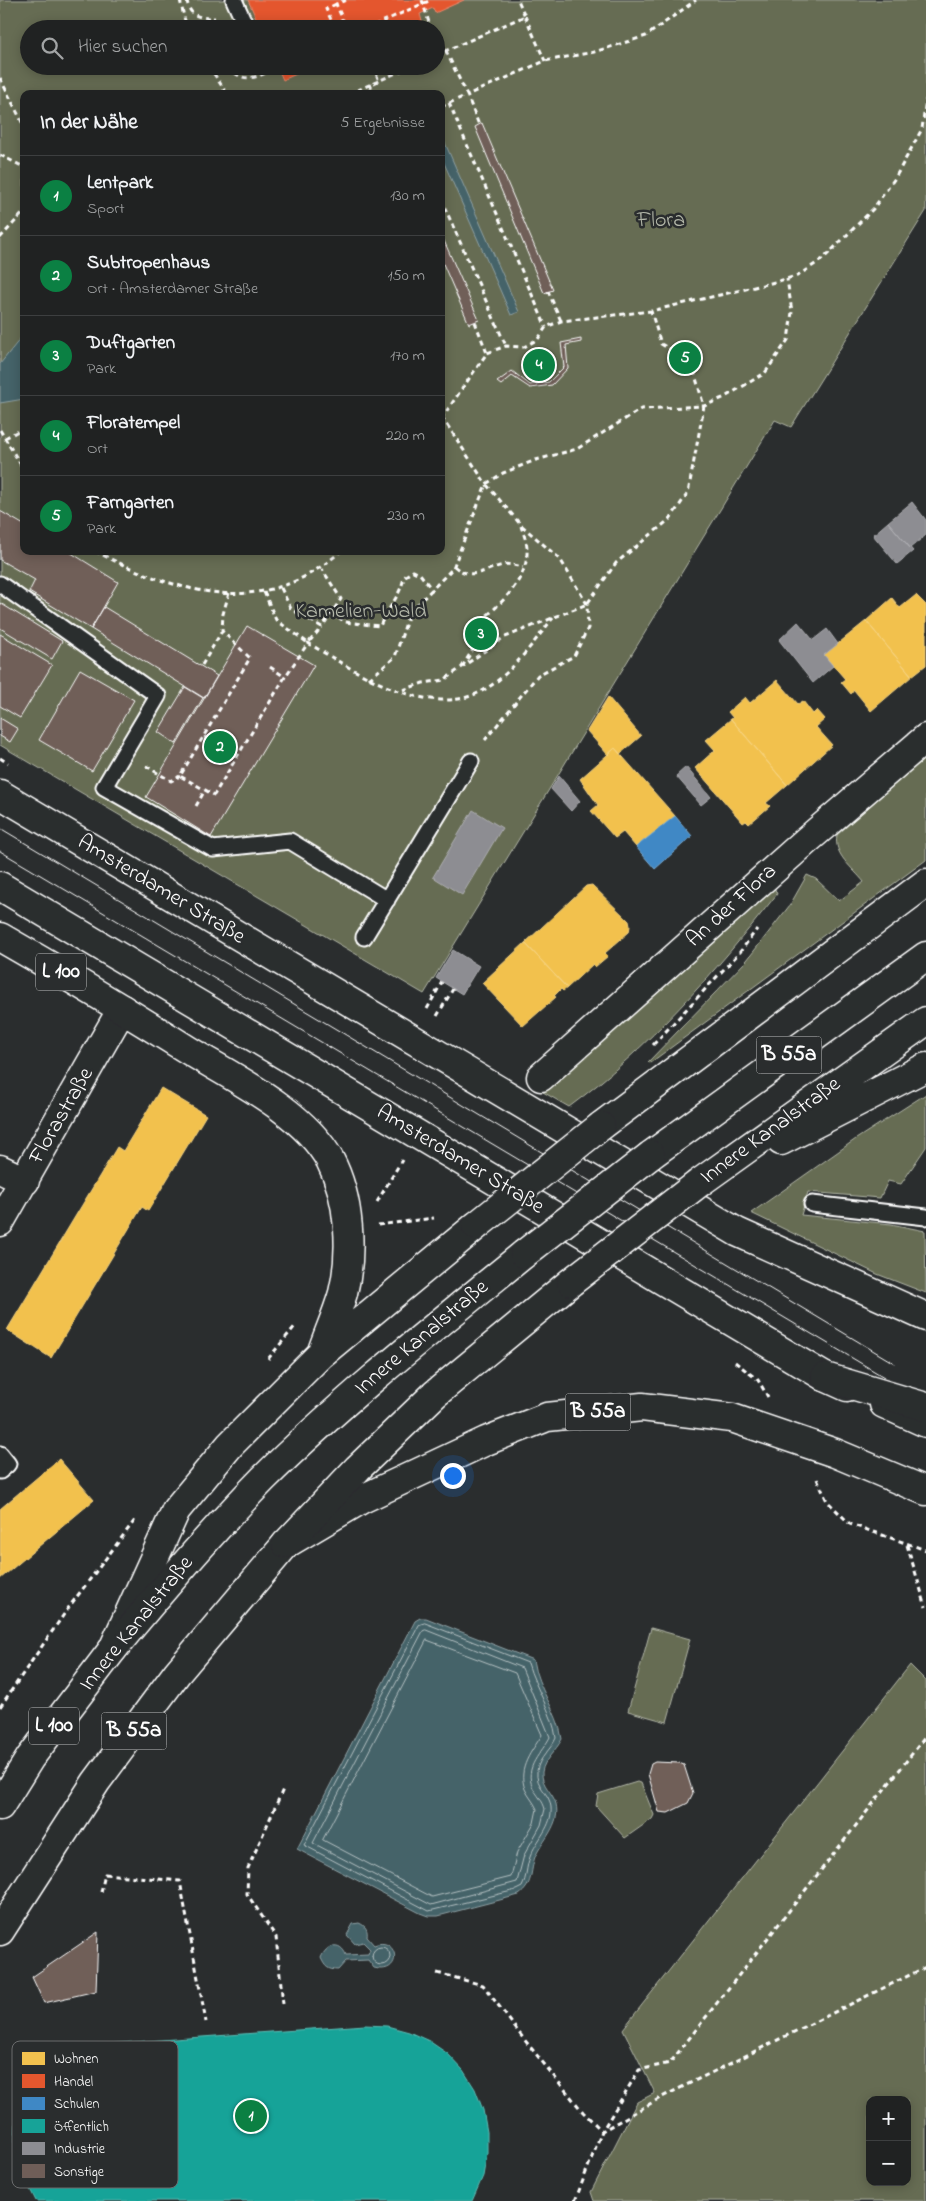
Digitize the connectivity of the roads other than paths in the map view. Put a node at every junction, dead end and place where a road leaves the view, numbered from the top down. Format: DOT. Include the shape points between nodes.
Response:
graph roads {
  1 [pos="234,0"];
  2 [pos="243,20"];
  3 [pos="0,584"];
  4 [pos="926,738"];
  5 [pos="471,761"];
  6 [pos="0,794"];
  7 [pos="926,883"];
  8 [pos="0,886"];
  9 [pos="387,900"];
  10 [pos="0,936"];
  11 [pos="364,936"];
  12 [pos="926,956"];
  13 [pos="122,1009"];
  14 [pos="926,1021"];
  15 [pos="926,1067"];
  16 [pos="541,1077"];
  17 [pos="0,1169"];
  18 [pos="25,1181"];
  19 [pos="699,1183"];
  20 [pos="812,1204"];
  21 [pos="926,1217"];
  22 [pos="0,1222"];
  23 [pos="926,1317"];
  24 [pos="320,1355"];
  25 [pos="825,1377"];
  26 [pos="926,1407"];
  27 [pos="926,1423"];
  28 [pos="0,1454"];
  29 [pos="0,1471"];
  30 [pos="926,1491"];
  31 [pos="286,1544"];
  32 [pos="113,1649"];
  33 [pos="0,1806"];
  34 [pos="0,1932"];
  1 -- 2 [label="lane"];
  3 -- 9 [label="lane" via="158,696 104,787 213,849 290,841"];
  4 -- 16 [label="main road, An der Flora"];
  5 -- 9 [label="lane"];
  6 -- 23 [label="main road, Amsterdamer Straße" via="737,1232"];
  7 -- 24 [label="main road, bridge" via="601,1126"];
  8 -- 25 [label="main road, Amsterdamer Straße"];
  9 -- 11 [label="lane"];
  10 -- 13 [label="main road, L 100"];
  12 -- 32 [label="main road, Innere Kanalstraße / B 55a, bridge" via="651,1155 370,1380 263,1479 183,1565"];
  13 -- 18 [label="main road, Florastraße"];
  13 -- 24 [label="main road" via="264,1097 308,1130 330,1160 342,1192 348,1227 348,1263 343,1293"];
  14 -- 19 [label="main road, Innere Kanalstraße / B 55a"];
  15 -- 19 [label="main road"];
  17 -- 18 [label="main road"];
  18 -- 22 [label="main road, Florastraße"];
  19 -- 31 [label="main road, Innere Kanalstraße / B 55a, bridge" via="571,1282 435,1394"];
  20 -- 21 [label="lane"];
  24 -- 32 [label="main road" via="230,1445 176,1510"];
  25 -- 26 [label="main road"];
  25 -- 27 [label="main road, Amsterdamer Straße"];
  28 -- 29 [label="lane" via="8,1464"];
  30 -- 31 [label="main road, B 55a" via="834,1453 732,1418 642,1407 547,1417 486,1441 362,1499"];
  31 -- 34 [label="main road, B 55a" via="177,1673 96,1782"];
  32 -- 33 [label="main road, Innere Kanalstraße / L 100" via="30,1758"];
}
